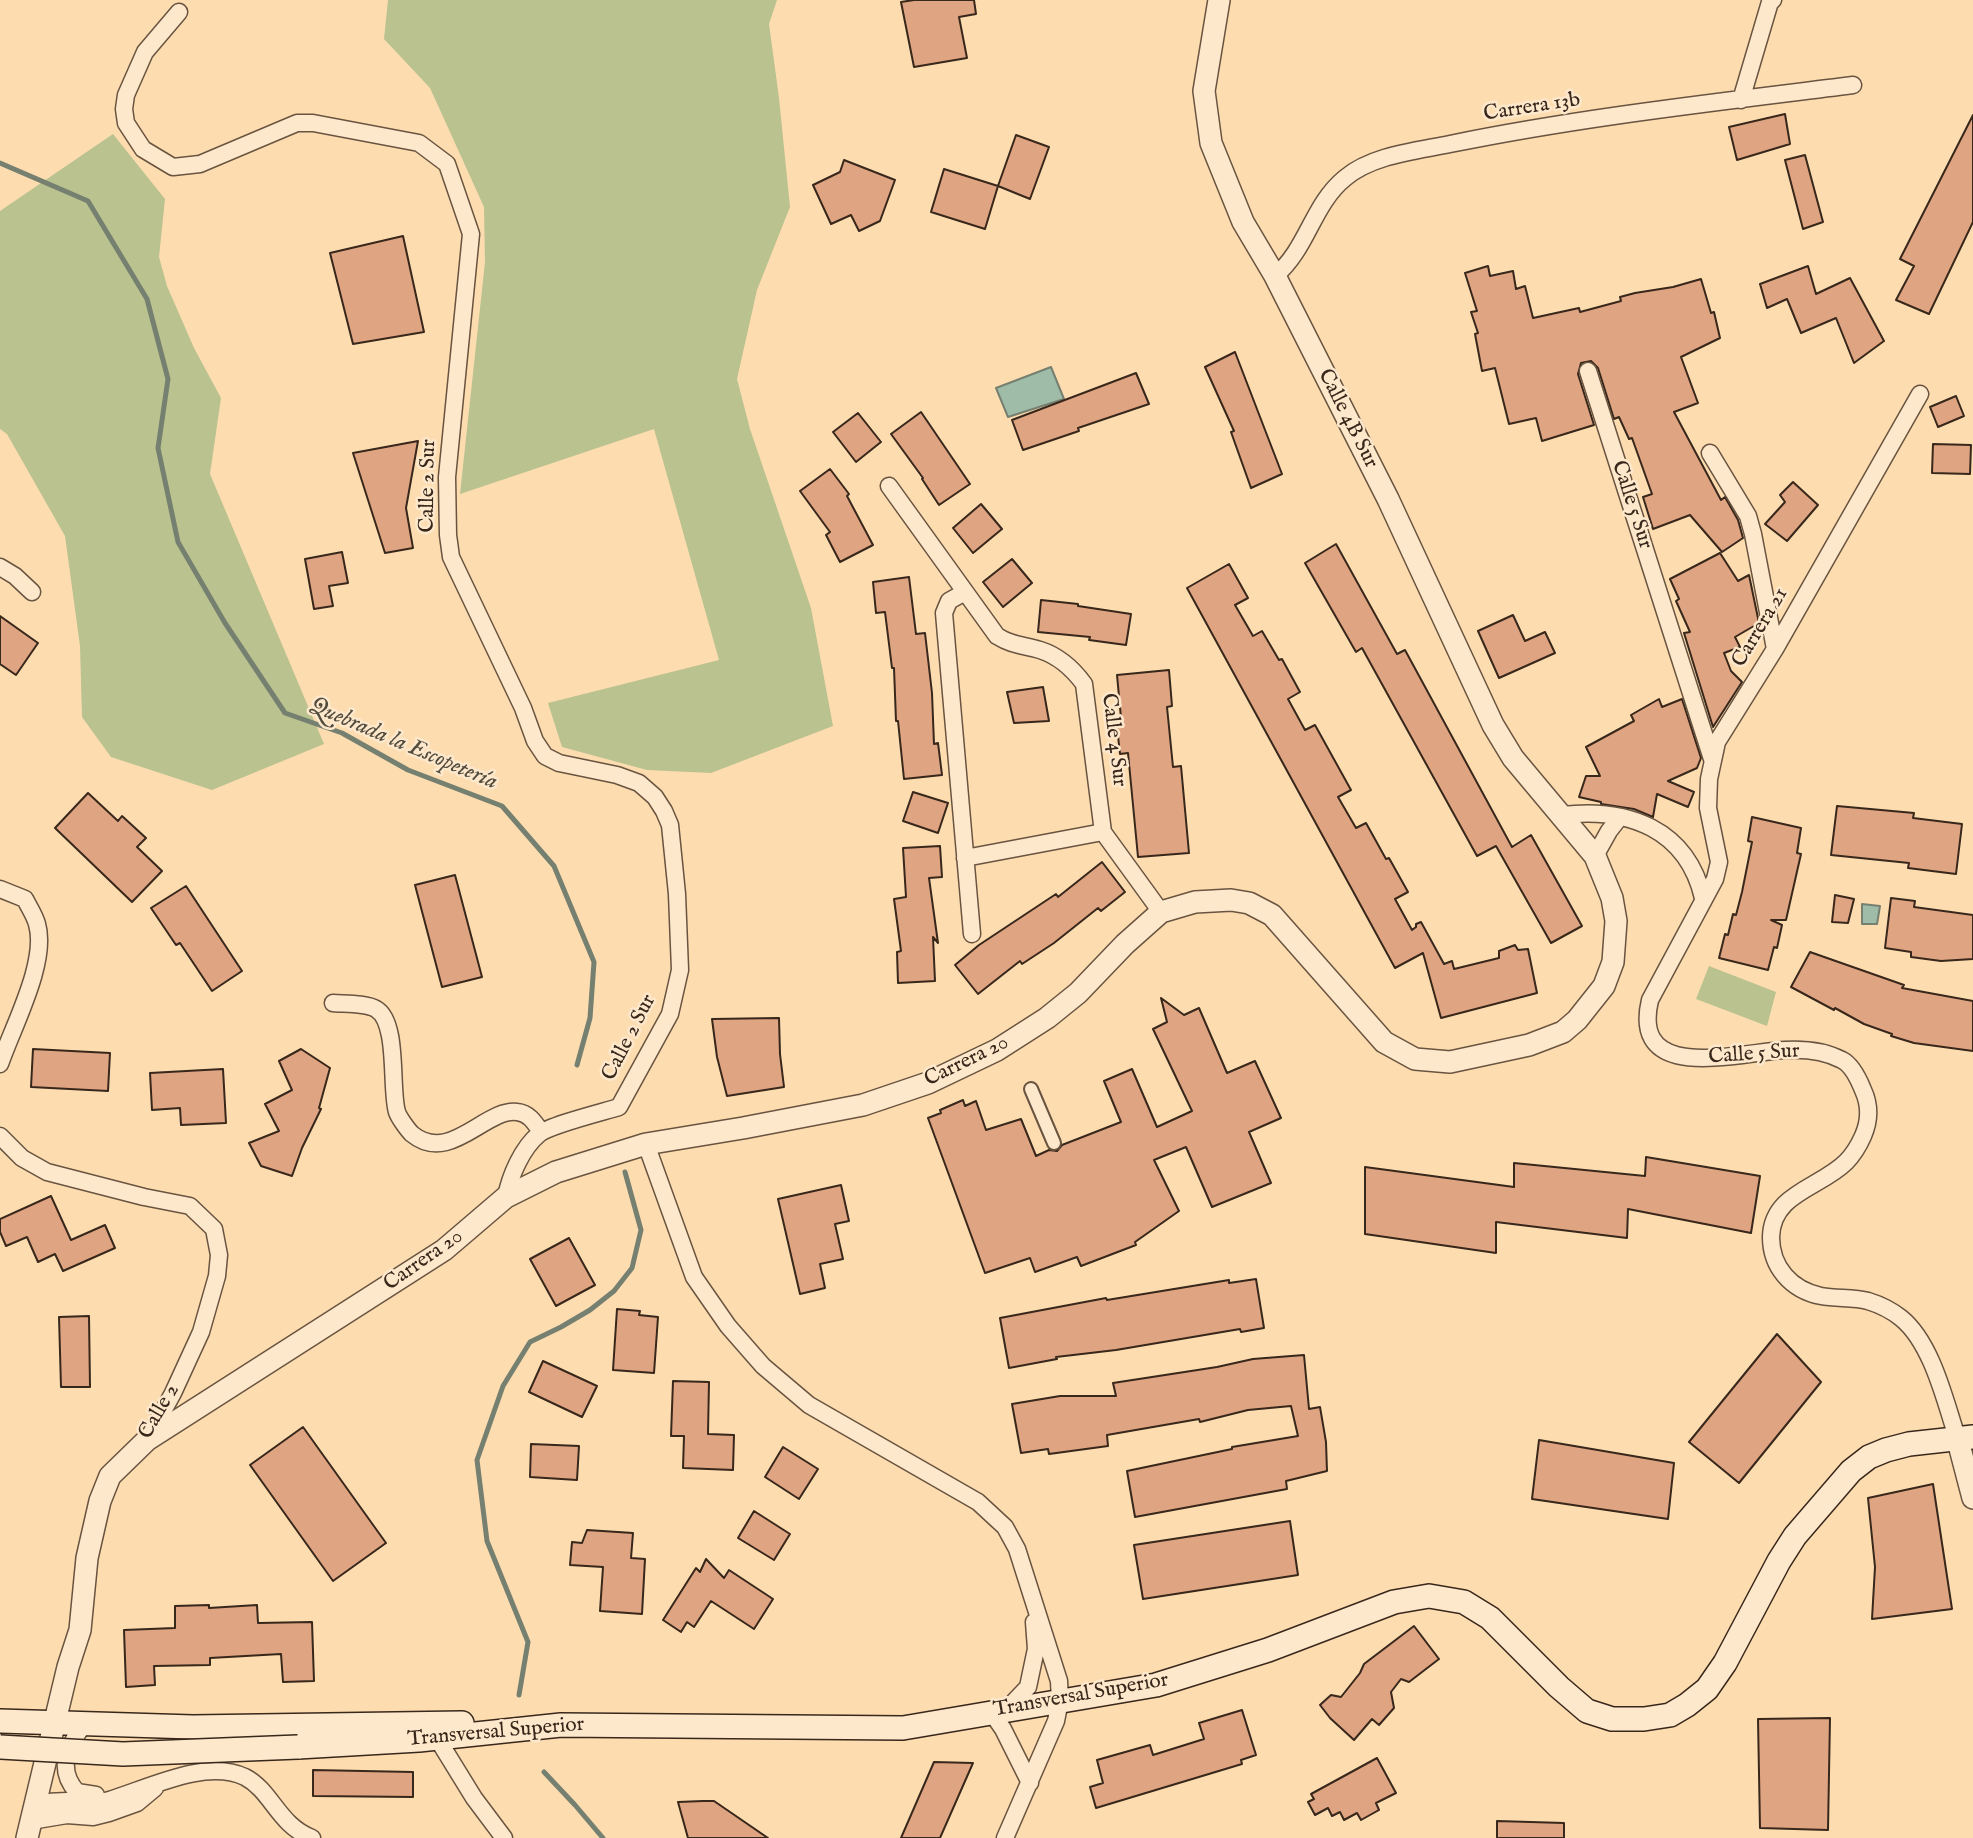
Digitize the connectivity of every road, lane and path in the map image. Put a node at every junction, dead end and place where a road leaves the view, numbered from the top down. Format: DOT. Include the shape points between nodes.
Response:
graph roads {
  1 [pos="1219,0"];
  2 [pos="1773,0"];
  3 [pos="179,12"];
  4 [pos="1853,85"];
  5 [pos="1741,100"];
  6 [pos="1275,276"];
  7 [pos="1588,371"];
  8 [pos="1920,394"];
  9 [pos="1710,453"];
  10 [pos="889,486"];
  11 [pos="0,567"];
  12 [pos="32,592"];
  13 [pos="965,592"];
  14 [pos="1775,649"];
  15 [pos="1712,760"];
  16 [pos="1562,815"];
  17 [pos="1620,817"];
  18 [pos="1103,832"];
  19 [pos="1595,856"];
  20 [pos="965,858"];
  21 [pos="0,889"];
  22 [pos="1703,898"];
  23 [pos="1161,912"];
  24 [pos="972,934"];
  25 [pos="333,1003"];
  26 [pos="0,1064"];
  27 [pos="1031,1089"];
  28 [pos="541,1132"];
  29 [pos="0,1136"];
  30 [pos="1054,1143"];
  31 [pos="646,1144"];
  32 [pos="506,1197"];
  33 [pos="1965,1437"];
  34 [pos="147,1440"];
  35 [pos="1973,1498"];
  36 [pos="1034,1602"];
  37 [pos="1060,1701"];
  38 [pos="998,1712"];
  39 [pos="0,1721"];
  40 [pos="55,1722"];
  41 [pos="84,1724"];
  42 [pos="556,1725"];
  43 [pos="437,1738"];
  44 [pos="0,1747"];
  45 [pos="1030,1783"];
  46 [pos="160,1784"];
  47 [pos="118,1796"];
  48 [pos="31,1821"];
  49 [pos="312,1838"];
  50 [pos="504,1838"];
  51 [pos="1005,1838"];
  1 -- 6 [label="street, Calle 4B Sur" via="1204,91 1211,142 1243,222"];
  2 -- 5 [label="street"];
  3 -- 28 [label="street, Calle 2 Sur" via="145,52 124,109 126,123 143,149 173,167 200,164 297,123 419,143 447,164 471,234 447,477 451,557 545,756 639,783 654,797 670,825 680,970 670,1014 619,1107"];
  4 -- 5 [label="street, Carrera 13b"];
  5 -- 6 [label="street, Carrera 13b" via="1478,138 1368,165 1345,178 1325,199 1299,250"];
  6 -- 16 [label="street, Calle 4B Sur" via="1388,499 1493,725 1513,758"];
  7 -- 15 [label="street, Calle 5 Sur"];
  8 -- 14 [label="street, Carrera 21"];
  9 -- 14 [label="street" via="1748,516"];
  10 -- 13 [label="street, Calle 4 Sur"];
  11 -- 12 [label="street"];
  13 -- 18 [label="street, Calle 4 Sur" via="998,636 1011,644 1041,650 1073,668 1084,684"];
  13 -- 20 [label="street" via="949,601 944,613"];
  14 -- 15 [label="street, Carrera 21" via="1734,710"];
  15 -- 22 [label="street, Carrera 21" via="1708,808 1719,862"];
  16 -- 17 [label="street"];
  16 -- 19 [label="street, Calle 4B Sur"];
  17 -- 19 [label="street"];
  17 -- 22 [label="street" via="1669,837 1698,877"];
  18 -- 20 [label="street"];
  18 -- 23 [label="street, Calle 4 Sur"];
  19 -- 23 [label="street, Carrera 20" via="1612,898 1616,941 1604,986 1591,1005 1563,1032 1548,1039 1450,1062 1415,1059 1384,1042 1272,915 1249,903 1214,900"];
  20 -- 24 [label="street"];
  21 -- 26 [label="street" via="25,899 37,923 40,949"];
  22 -- 33 [label="street, Calle 5 Sur" via="1650,999 1648,1028 1663,1051 1675,1056 1801,1050 1844,1060 1868,1102 1865,1133 1845,1163 1786,1201 1774,1218 1771,1238 1776,1265 1791,1283 1806,1291 1866,1300 1886,1307 1904,1321 1931,1363"];
  23 -- 31 [label="street, Carrera 20" via="1047,1018 928,1083 863,1105"];
  25 -- 28 [label="street" via="375,1008 384,1017 392,1049 397,1113 412,1134 437,1143 450,1141 494,1118 517,1112 531,1118"];
  27 -- 30 [label="street"];
  28 -- 32 [label="street" via="509,1181"];
  29 -- 34 [label="street, Calle 2" via="22,1158 47,1172 190,1206 214,1229 217,1276 201,1332"];
  31 -- 32 [label="street, Carrera 20" via="556,1172"];
  31 -- 36 [label="street" via="694,1277 728,1326 763,1366 809,1405 978,1502 1005,1527"];
  32 -- 34 [label="street, Carrera 20" via="444,1250"];
  33 -- 35 [label="street, Calle 5 Sur"];
  33 -- 37 [label="main road, Transversal Superior" via="1886,1450 1851,1471 1795,1536 1707,1689 1670,1715 1612,1719 1587,1710 1490,1618 1464,1602 1429,1597 1394,1601 1268,1650 1156,1685"];
  34 -- 40 [label="street, Calle 2" via="110,1476 100,1501 87,1558 80,1630"];
  36 -- 37 [label="street" via="1059,1681"];
  36 -- 38 [label="street" via="1035,1650 1028,1688"];
  37 -- 38 [label="main road, Transversal Superior"];
  37 -- 45 [label="street"];
  38 -- 42 [label="main road, Transversal Superior" via="903,1728"];
  38 -- 45 [label="street"];
  39 -- 40 [label="main road"];
  40 -- 41 [label="main road"];
  40 -- 48 [label="street, Calle 2"];
  41 -- 42 [label="main road"];
  41 -- 47 [label="street" via="66,1757 68,1779 77,1792"];
  42 -- 43 [label="main road, Transversal Superior"];
  43 -- 44 [label="main road, Transversal Superior, bridge" via="123,1754"];
  43 -- 50 [label="street"];
  45 -- 51 [label="street"];
  46 -- 47 [label="street"];
  46 -- 48 [label="street" via="137,1802 109,1813"];
  46 -- 49 [label="street" via="206,1770 242,1776 253,1782 290,1826"];
  47 -- 48 [label="street" via="97,1803 54,1801"];
}
